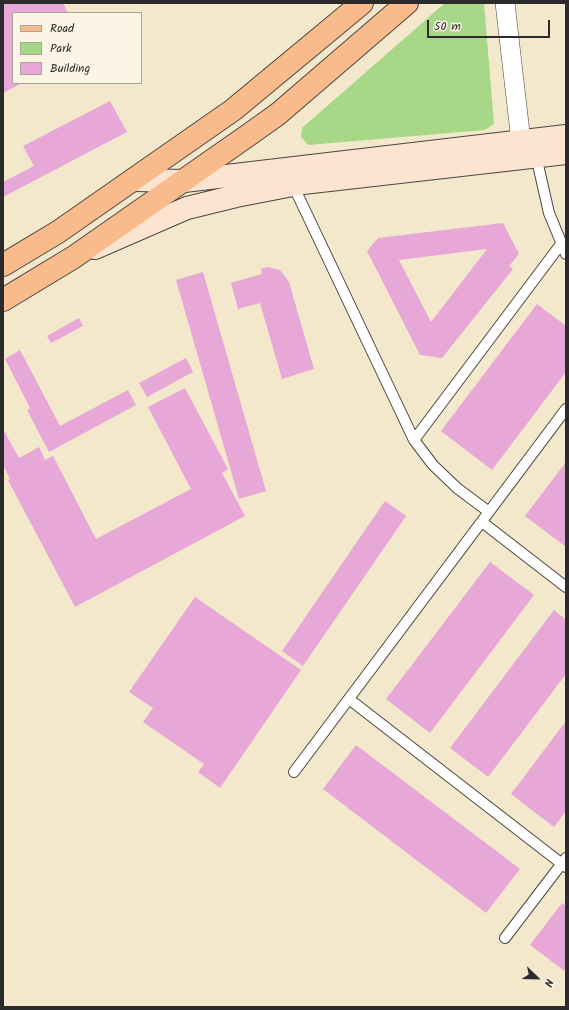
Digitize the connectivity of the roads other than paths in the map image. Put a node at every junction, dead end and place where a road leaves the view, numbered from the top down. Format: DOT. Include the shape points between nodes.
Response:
graph roads {
  1 [pos="362,3"];
  2 [pos="407,3"];
  3 [pos="505,3"];
  4 [pos="566,136"];
  5 [pos="521,141"];
  6 [pos="566,153"];
  7 [pos="536,156"];
  8 [pos="134,180"];
  9 [pos="184,181"];
  10 [pos="293,185"];
  11 [pos="561,244"];
  12 [pos="566,254"];
  13 [pos="74,257"];
  14 [pos="3,265"];
  15 [pos="3,300"];
  16 [pos="566,409"];
  17 [pos="414,440"];
  18 [pos="489,512"];
  19 [pos="482,522"];
  20 [pos="566,587"];
  21 [pos="349,699"];
  22 [pos="294,772"];
  23 [pos="565,863"];
  24 [pos="505,938"];
  1 -- 8 [label="main road" via="259,90"];
  2 -- 9 [label="main road" via="278,114"];
  3 -- 5 [label="street"];
  4 -- 5 [label="main road"];
  5 -- 9 [label="main road"];
  6 -- 7 [label="main road"];
  7 -- 10 [label="main road"];
  7 -- 11 [label="lane" via="549,213"];
  8 -- 9 [label="main road"];
  8 -- 14 [label="main road" via="58,232"];
  9 -- 13 [label="main road"];
  10 -- 13 [label="main road" via="187,208"];
  10 -- 17 [label="lane"];
  11 -- 12 [label="lane"];
  11 -- 17 [label="lane"];
  13 -- 15 [label="main road"];
  16 -- 18 [label="lane"];
  17 -- 18 [label="lane" via="433,465 457,488"];
  18 -- 19 [label="lane"];
  19 -- 20 [label="lane"];
  19 -- 21 [label="lane"];
  21 -- 22 [label="lane"];
  21 -- 23 [label="lane"];
  23 -- 24 [label="lane"];
}
